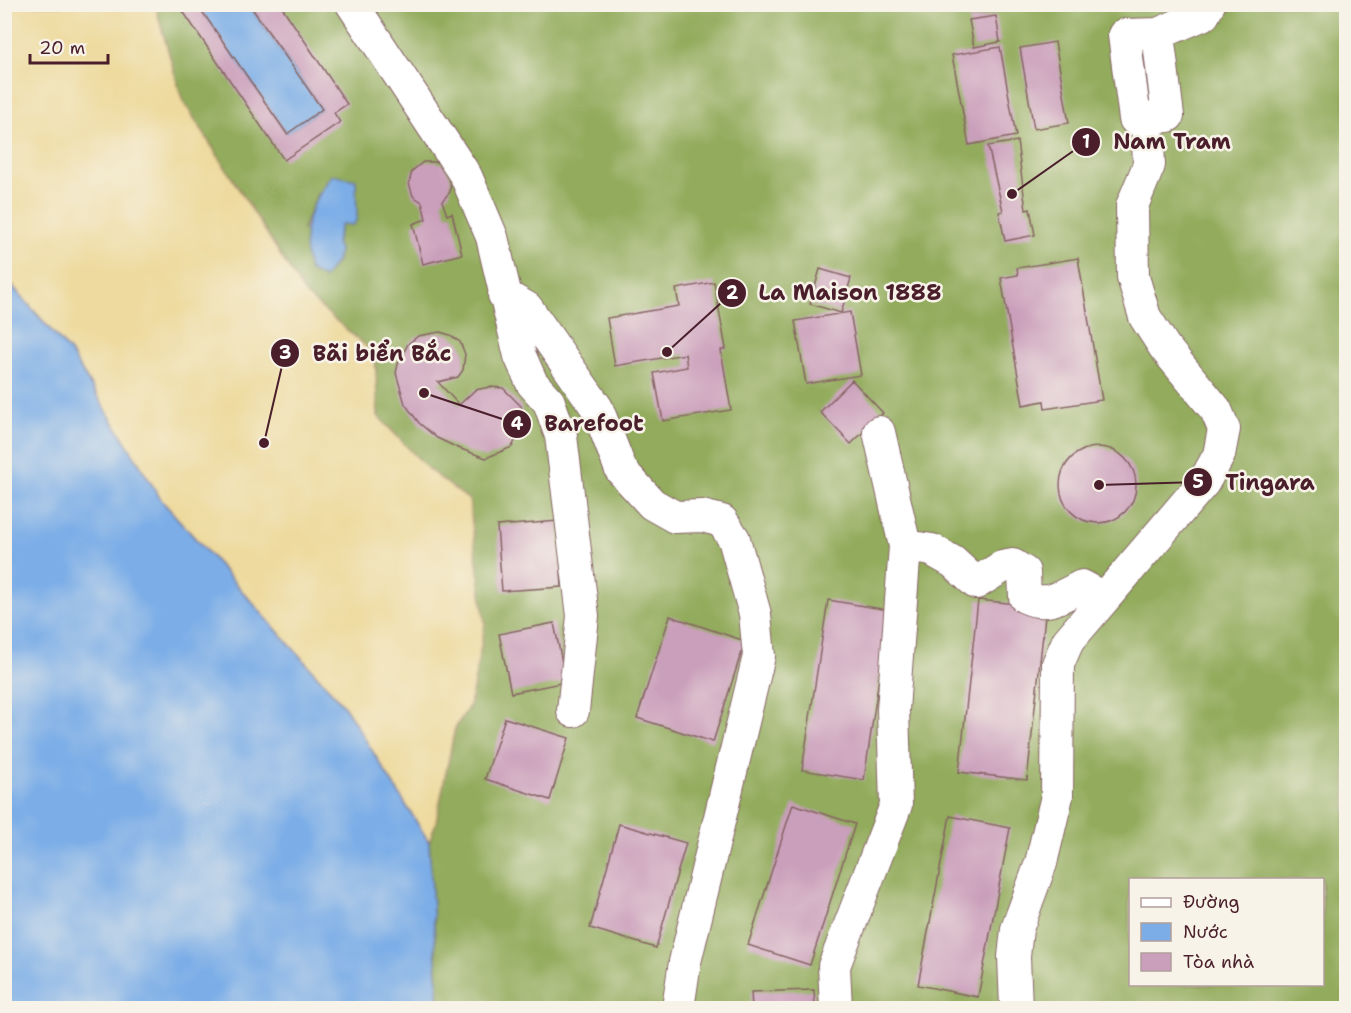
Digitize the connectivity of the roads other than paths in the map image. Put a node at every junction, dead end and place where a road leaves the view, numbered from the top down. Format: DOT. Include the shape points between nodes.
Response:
graph roads {
  1 [pos="352,4"];
  2 [pos="1209,4"];
  3 [pos="504,295"];
  4 [pos="879,432"];
  5 [pos="905,546"];
  6 [pos="1104,598"];
  7 [pos="573,711"];
  8 [pos="678,1008"];
  9 [pos="836,1008"];
  10 [pos="1016,1008"];
  1 -- 3 [label="lane" via="466,176 492,237"];
  2 -- 6 [label="lane" via="1204,14 1158,34 1124,35 1135,119 1147,118 1149,165 1132,206 1133,277 1145,317 1216,410 1224,429 1219,455 1204,482"];
  3 -- 7 [label="lane" via="520,356 532,382 549,402 561,436 583,616"];
  3 -- 8 [label="lane" via="527,308 597,408 621,470 652,504 675,517 702,516 722,521 734,539 755,614 759,656 685,962"];
  4 -- 5 [label="lane"];
  5 -- 6 [label="lane" via="932,550 976,583 1002,567 1013,565 1024,572 1025,597 1033,601 1052,603 1082,586"];
  5 -- 9 [label="lane" via="893,710 896,805 834,966"];
  6 -- 10 [label="lane" via="1068,641 1058,664 1057,796 1041,863 1017,929"];
}
